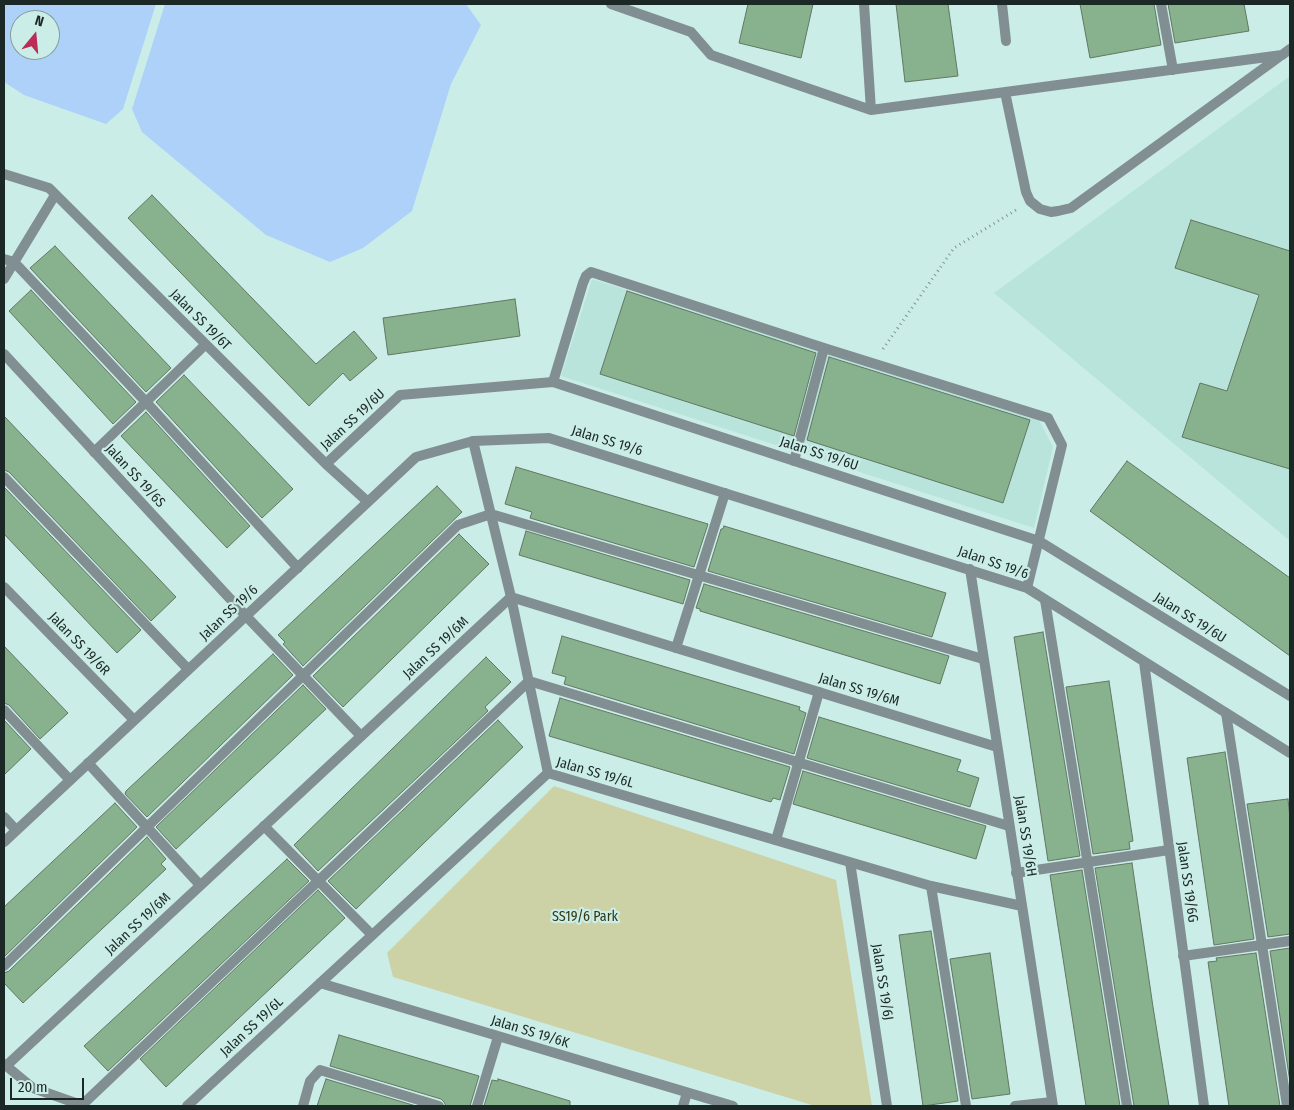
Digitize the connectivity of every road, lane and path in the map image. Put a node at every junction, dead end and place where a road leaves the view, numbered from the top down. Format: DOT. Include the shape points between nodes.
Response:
graph roads {
  1 [pos="610,4"];
  2 [pos="864,4"];
  3 [pos="1002,4"];
  4 [pos="1161,4"];
  5 [pos="1006,41"];
  6 [pos="1286,52"];
  7 [pos="1173,70"];
  8 [pos="1005,92"];
  9 [pos="871,110"];
  10 [pos="4,174"];
  11 [pos="55,195"];
  12 [pos="1030,201"];
  13 [pos="9,261"];
  14 [pos="4,279"];
  15 [pos="205,344"];
  16 [pos="824,348"];
  17 [pos="4,354"];
  18 [pos="873,364"];
  19 [pos="553,382"];
  20 [pos="146,402"];
  21 [pos="473,441"];
  22 [pos="94,452"];
  23 [pos="794,461"];
  24 [pos="326,464"];
  25 [pos="4,478"];
  26 [pos="725,493"];
  27 [pos="368,502"];
  28 [pos="491,514"];
  29 [pos="1039,541"];
  30 [pos="298,568"];
  31 [pos="970,569"];
  32 [pos="699,575"];
  33 [pos="4,587"];
  34 [pos="1027,588"];
  35 [pos="511,597"];
  36 [pos="1045,600"];
  37 [pos="246,616"];
  38 [pos="676,648"];
  39 [pos="983,659"];
  40 [pos="1144,662"];
  41 [pos="188,670"];
  42 [pos="303,675"];
  43 [pos="529,681"];
  44 [pos="819,692"];
  45 [pos="1290,696"];
  46 [pos="4,710"];
  47 [pos="1226,713"];
  48 [pos="134,720"];
  49 [pos="361,736"];
  50 [pos="997,747"];
  51 [pos="1290,753"];
  52 [pos="88,763"];
  53 [pos="798,763"];
  54 [pos="548,773"];
  55 [pos="70,780"];
  56 [pos="4,817"];
  57 [pos="264,826"];
  58 [pos="1009,826"];
  59 [pos="147,827"];
  60 [pos="16,830"];
  61 [pos="776,840"];
  62 [pos="4,842"];
  63 [pos="1169,850"];
  64 [pos="850,862"];
  65 [pos="1087,862"];
  66 [pos="1016,873"];
  67 [pos="318,881"];
  68 [pos="200,885"];
  69 [pos="931,886"];
  70 [pos="1022,906"];
  71 [pos="372,935"];
  72 [pos="1290,941"];
  73 [pos="1262,945"];
  74 [pos="1183,956"];
  75 [pos="4,966"];
  76 [pos="320,983"];
  77 [pos="498,1036"];
  78 [pos="5,1065"];
  79 [pos="687,1093"];
  80 [pos="1052,1104"];
  81 [pos="82,1106"];
  82 [pos="187,1106"];
  83 [pos="303,1106"];
  84 [pos="439,1106"];
  85 [pos="477,1106"];
  86 [pos="683,1106"];
  87 [pos="733,1106"];
  88 [pos="887,1106"];
  89 [pos="966,1106"];
  90 [pos="1015,1106"];
  91 [pos="1127,1106"];
  92 [pos="1204,1106"];
  93 [pos="1287,1106"];
  1 -- 9 [label="street" via="691,32 711,55"];
  2 -- 9 [label="street"];
  3 -- 5 [label="street"];
  4 -- 7 [label="street"];
  6 -- 7 [label="street"];
  6 -- 12 [label="street" via="1071,208 1051,212"];
  7 -- 8 [label="street"];
  8 -- 9 [label="street"];
  8 -- 12 [label="street"];
  10 -- 11 [label="street, Jalan SS 19/6T" via="48,188"];
  11 -- 13 [label="street"];
  11 -- 15 [label="street, Jalan SS 19/6T"];
  12 -- 18 [label="path" via="954,248"];
  13 -- 14 [label="street"];
  13 -- 20 [label="street"];
  15 -- 20 [label="street"];
  15 -- 24 [label="street, Jalan SS 19/6T"];
  16 -- 18 [label="street"];
  16 -- 19 [label="street" via="591,272 582,283"];
  16 -- 23 [label="street"];
  17 -- 22 [label="street, Jalan SS 19/6S"];
  18 -- 29 [label="street" via="1048,418 1062,445"];
  19 -- 23 [label="street, Jalan SS 19/6U"];
  19 -- 24 [label="street, Jalan SS 19/6U" via="400,395"];
  20 -- 22 [label="street"];
  20 -- 30 [label="street"];
  21 -- 26 [label="street, Jalan SS 19/6" via="549,438"];
  21 -- 27 [label="street, Jalan SS 19/6" via="416,457"];
  21 -- 28 [label="street"];
  22 -- 37 [label="street, Jalan SS 19/6S"];
  23 -- 29 [label="street, Jalan SS 19/6U"];
  24 -- 27 [label="street, Jalan SS 19/6T"];
  25 -- 41 [label="street"];
  26 -- 31 [label="street, Jalan SS 19/6"];
  26 -- 32 [label="street"];
  27 -- 30 [label="street, Jalan SS 19/6"];
  28 -- 32 [label="street"];
  28 -- 35 [label="street"];
  28 -- 42 [label="street" via="458,524"];
  29 -- 34 [label="street"];
  29 -- 45 [label="street, Jalan SS 19/6U"];
  30 -- 37 [label="street, Jalan SS 19/6"];
  31 -- 34 [label="street, Jalan SS 19/6"];
  31 -- 39 [label="street, Jalan SS 19/6H"];
  32 -- 38 [label="street"];
  32 -- 39 [label="street"];
  33 -- 48 [label="street, Jalan SS 19/6R"];
  34 -- 36 [label="street, Jalan SS 19/6"];
  35 -- 38 [label="street, Jalan SS 19/6M"];
  35 -- 43 [label="street"];
  35 -- 49 [label="street, Jalan SS 19/6M"];
  36 -- 40 [label="street, Jalan SS 19/6"];
  36 -- 65 [label="street"];
  37 -- 41 [label="street, Jalan SS 19/6"];
  37 -- 42 [label="street, Jalan SS 19/6S"];
  38 -- 44 [label="street, Jalan SS 19/6M"];
  39 -- 50 [label="street, Jalan SS 19/6H"];
  40 -- 47 [label="street, Jalan SS 19/6"];
  40 -- 63 [label="street, Jalan SS 19/6G"];
  41 -- 48 [label="street, Jalan SS 19/6"];
  42 -- 49 [label="street, Jalan SS 19/6S"];
  42 -- 59 [label="street"];
  43 -- 53 [label="street"];
  43 -- 54 [label="street"];
  43 -- 67 [label="street"];
  44 -- 50 [label="street, Jalan SS 19/6M"];
  44 -- 53 [label="street"];
  46 -- 55 [label="street"];
  47 -- 51 [label="street, Jalan SS 19/6"];
  47 -- 73 [label="street"];
  48 -- 52 [label="street, Jalan SS 19/6"];
  49 -- 57 [label="street, Jalan SS 19/6M"];
  50 -- 58 [label="street, Jalan SS 19/6H"];
  52 -- 55 [label="street, Jalan SS 19/6"];
  52 -- 59 [label="street"];
  53 -- 58 [label="street"];
  53 -- 61 [label="street"];
  54 -- 61 [label="street, Jalan SS 19/6L"];
  54 -- 71 [label="street, Jalan SS 19/6L"];
  55 -- 60 [label="street, Jalan SS 19/6"];
  56 -- 60 [label="street"];
  57 -- 67 [label="street"];
  57 -- 68 [label="street, Jalan SS 19/6M"];
  58 -- 66 [label="street, Jalan SS 19/6H"];
  59 -- 68 [label="street"];
  59 -- 75 [label="street"];
  60 -- 62 [label="street, Jalan SS 19/6"];
  61 -- 64 [label="street, Jalan SS 19/6L"];
  63 -- 65 [label="street"];
  63 -- 74 [label="street, Jalan SS 19/6G"];
  64 -- 69 [label="street, Jalan SS 19/6L"];
  64 -- 88 [label="street, Jalan SS 19/6J"];
  65 -- 66 [label="street"];
  65 -- 91 [label="street"];
  66 -- 70 [label="street, Jalan SS 19/6H"];
  67 -- 71 [label="street"];
  67 -- 81 [label="street"];
  68 -- 78 [label="street, Jalan SS 19/6M"];
  69 -- 70 [label="street, Jalan SS 19/6L"];
  69 -- 89 [label="street"];
  70 -- 80 [label="street, Jalan SS 19/6H"];
  71 -- 76 [label="street, Jalan SS 19/6L"];
  72 -- 73 [label="street"];
  73 -- 74 [label="street"];
  73 -- 93 [label="street"];
  74 -- 92 [label="street, Jalan SS 19/6G"];
  76 -- 77 [label="street, Jalan SS 19/6K"];
  76 -- 82 [label="street, Jalan SS 19/6L"];
  77 -- 79 [label="street, Jalan SS 19/6K"];
  77 -- 85 [label="street"];
  78 -- 81 [label="street" via="33,1088"];
  79 -- 86 [label="street"];
  79 -- 87 [label="street, Jalan SS 19/6K"];
  80 -- 90 [label="street"];
  83 -- 84 [label="street" via="310,1082 320,1070"];
}
